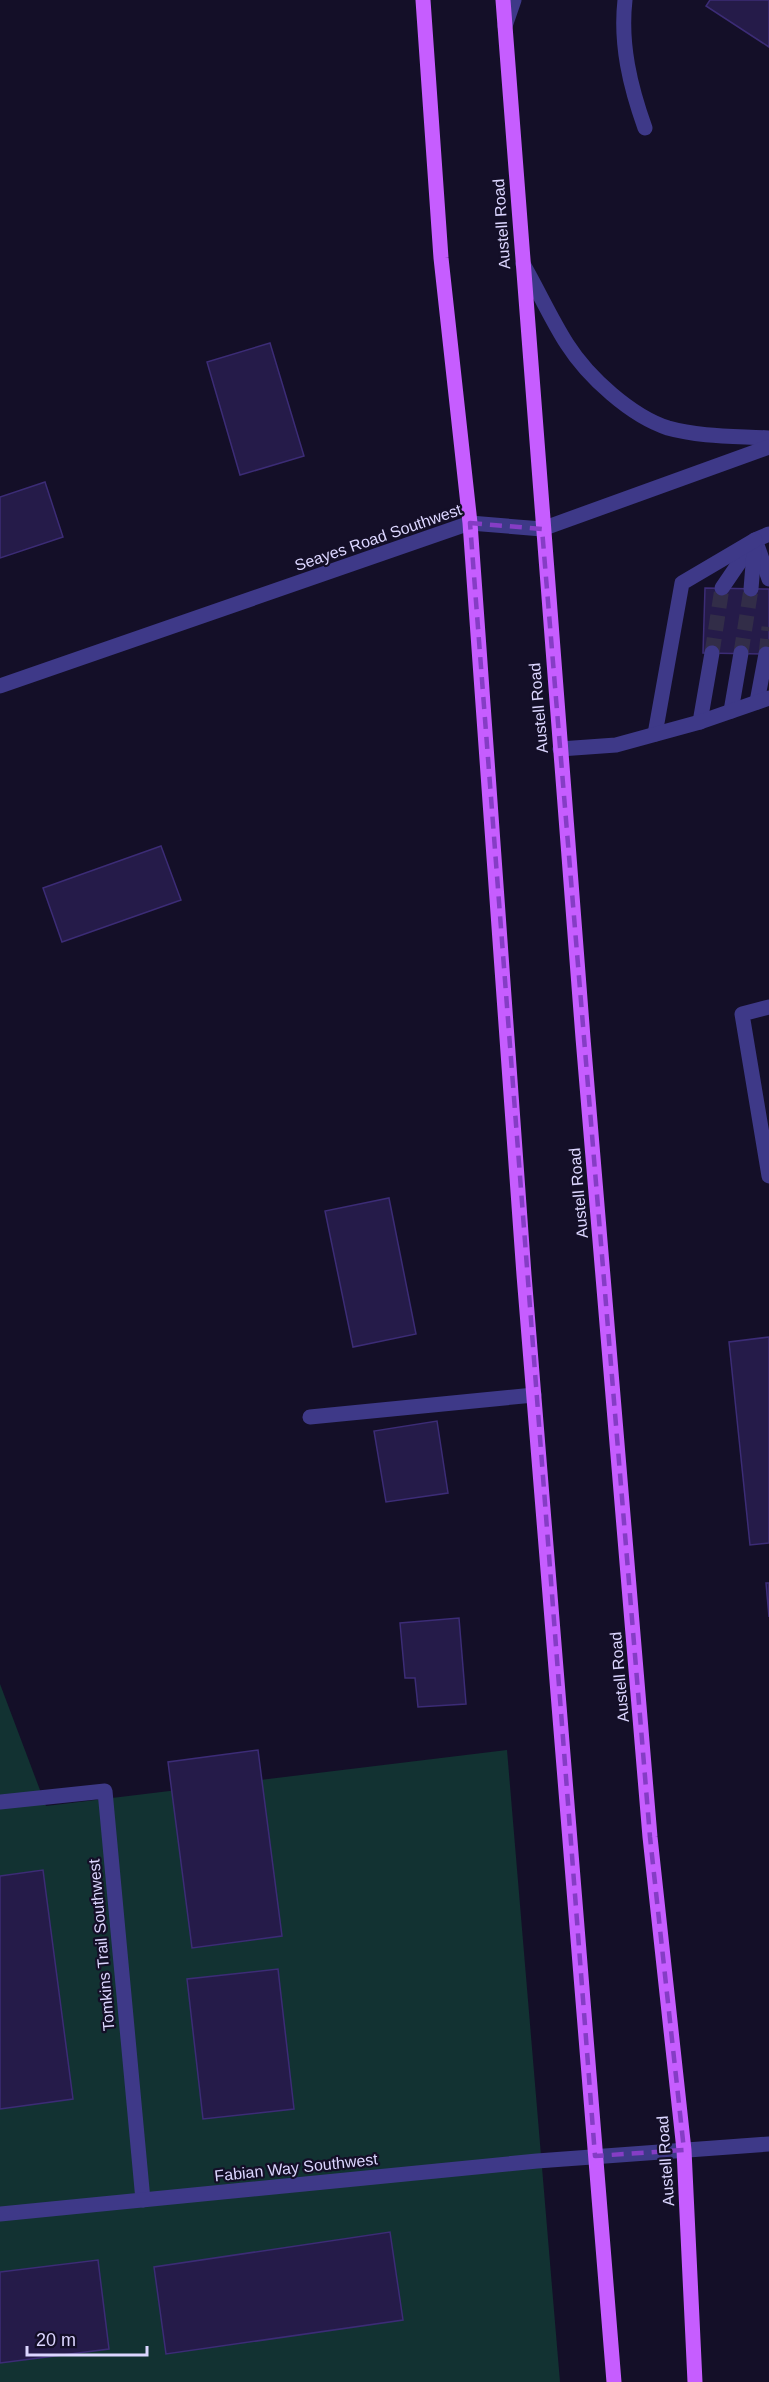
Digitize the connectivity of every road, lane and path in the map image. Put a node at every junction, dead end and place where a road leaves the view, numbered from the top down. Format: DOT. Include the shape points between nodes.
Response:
graph roads {
  1 [pos="423,0"];
  2 [pos="503,0"];
  3 [pos="514,0"];
  4 [pos="625,0"];
  5 [pos="505,26"];
  6 [pos="645,128"];
  7 [pos="522,262"];
  8 [pos="769,438"];
  9 [pos="769,447"];
  10 [pos="470,523"];
  11 [pos="542,529"];
  12 [pos="762,537"];
  13 [pos="769,579"];
  14 [pos="722,588"];
  15 [pos="751,589"];
  16 [pos="712,653"];
  17 [pos="741,653"];
  18 [pos="766,654"];
  19 [pos="0,686"];
  20 [pos="763,700"];
  21 [pos="731,711"];
  22 [pos="700,722"];
  23 [pos="655,734"];
  24 [pos="560,749"];
  25 [pos="769,1007"];
  26 [pos="769,1176"];
  27 [pos="534,1395"];
  28 [pos="310,1417"];
  29 [pos="0,1803"];
  30 [pos="769,2144"];
  31 [pos="684,2150"];
  32 [pos="595,2156"];
  33 [pos="143,2200"];
  34 [pos="0,2214"];
  35 [pos="614,2382"];
  36 [pos="695,2382"];
  1 -- 10 [label="main road" via="441,258"];
  2 -- 5 [label="main road, Austell Road"];
  3 -- 5 [label="street"];
  4 -- 6 [label="street" via="625,58"];
  5 -- 7 [label="main road, Austell Road"];
  7 -- 8 [label="street" via="567,345 609,393 637,414 668,428"];
  7 -- 11 [label="main road, Austell Road"];
  9 -- 11 [label="street, Seayes Road Southwest"];
  10 -- 11 [label="street, Seayes Road Southwest"];
  10 -- 19 [label="street, Seayes Road Southwest"];
  10 -- 27 [label="main road"];
  11 -- 24 [label="main road, Austell Road"];
  12 -- 13 [label="street"];
  12 -- 14 [label="street"];
  12 -- 15 [label="street"];
  12 -- 23 [label="street" via="682,583"];
  16 -- 22 [label="street"];
  17 -- 21 [label="street"];
  18 -- 20 [label="street"];
  20 -- 21 [label="street"];
  21 -- 22 [label="street"];
  22 -- 23 [label="street"];
  23 -- 24 [label="street" via="616,745"];
  24 -- 31 [label="main road, Austell Road" via="651,1838"];
  25 -- 26 [label="street" via="742,1014"];
  27 -- 28 [label="street"];
  27 -- 32 [label="main road"];
  29 -- 33 [label="street, Tomkins Trail Southwest" via="105,1791"];
  30 -- 31 [label="street, Fabian Way Southwest"];
  31 -- 32 [label="street, Fabian Way Southwest"];
  31 -- 36 [label="main road, Austell Road"];
  32 -- 33 [label="street, Fabian Way Southwest"];
  32 -- 35 [label="main road"];
  33 -- 34 [label="street, Fabian Way Southwest"];
}
